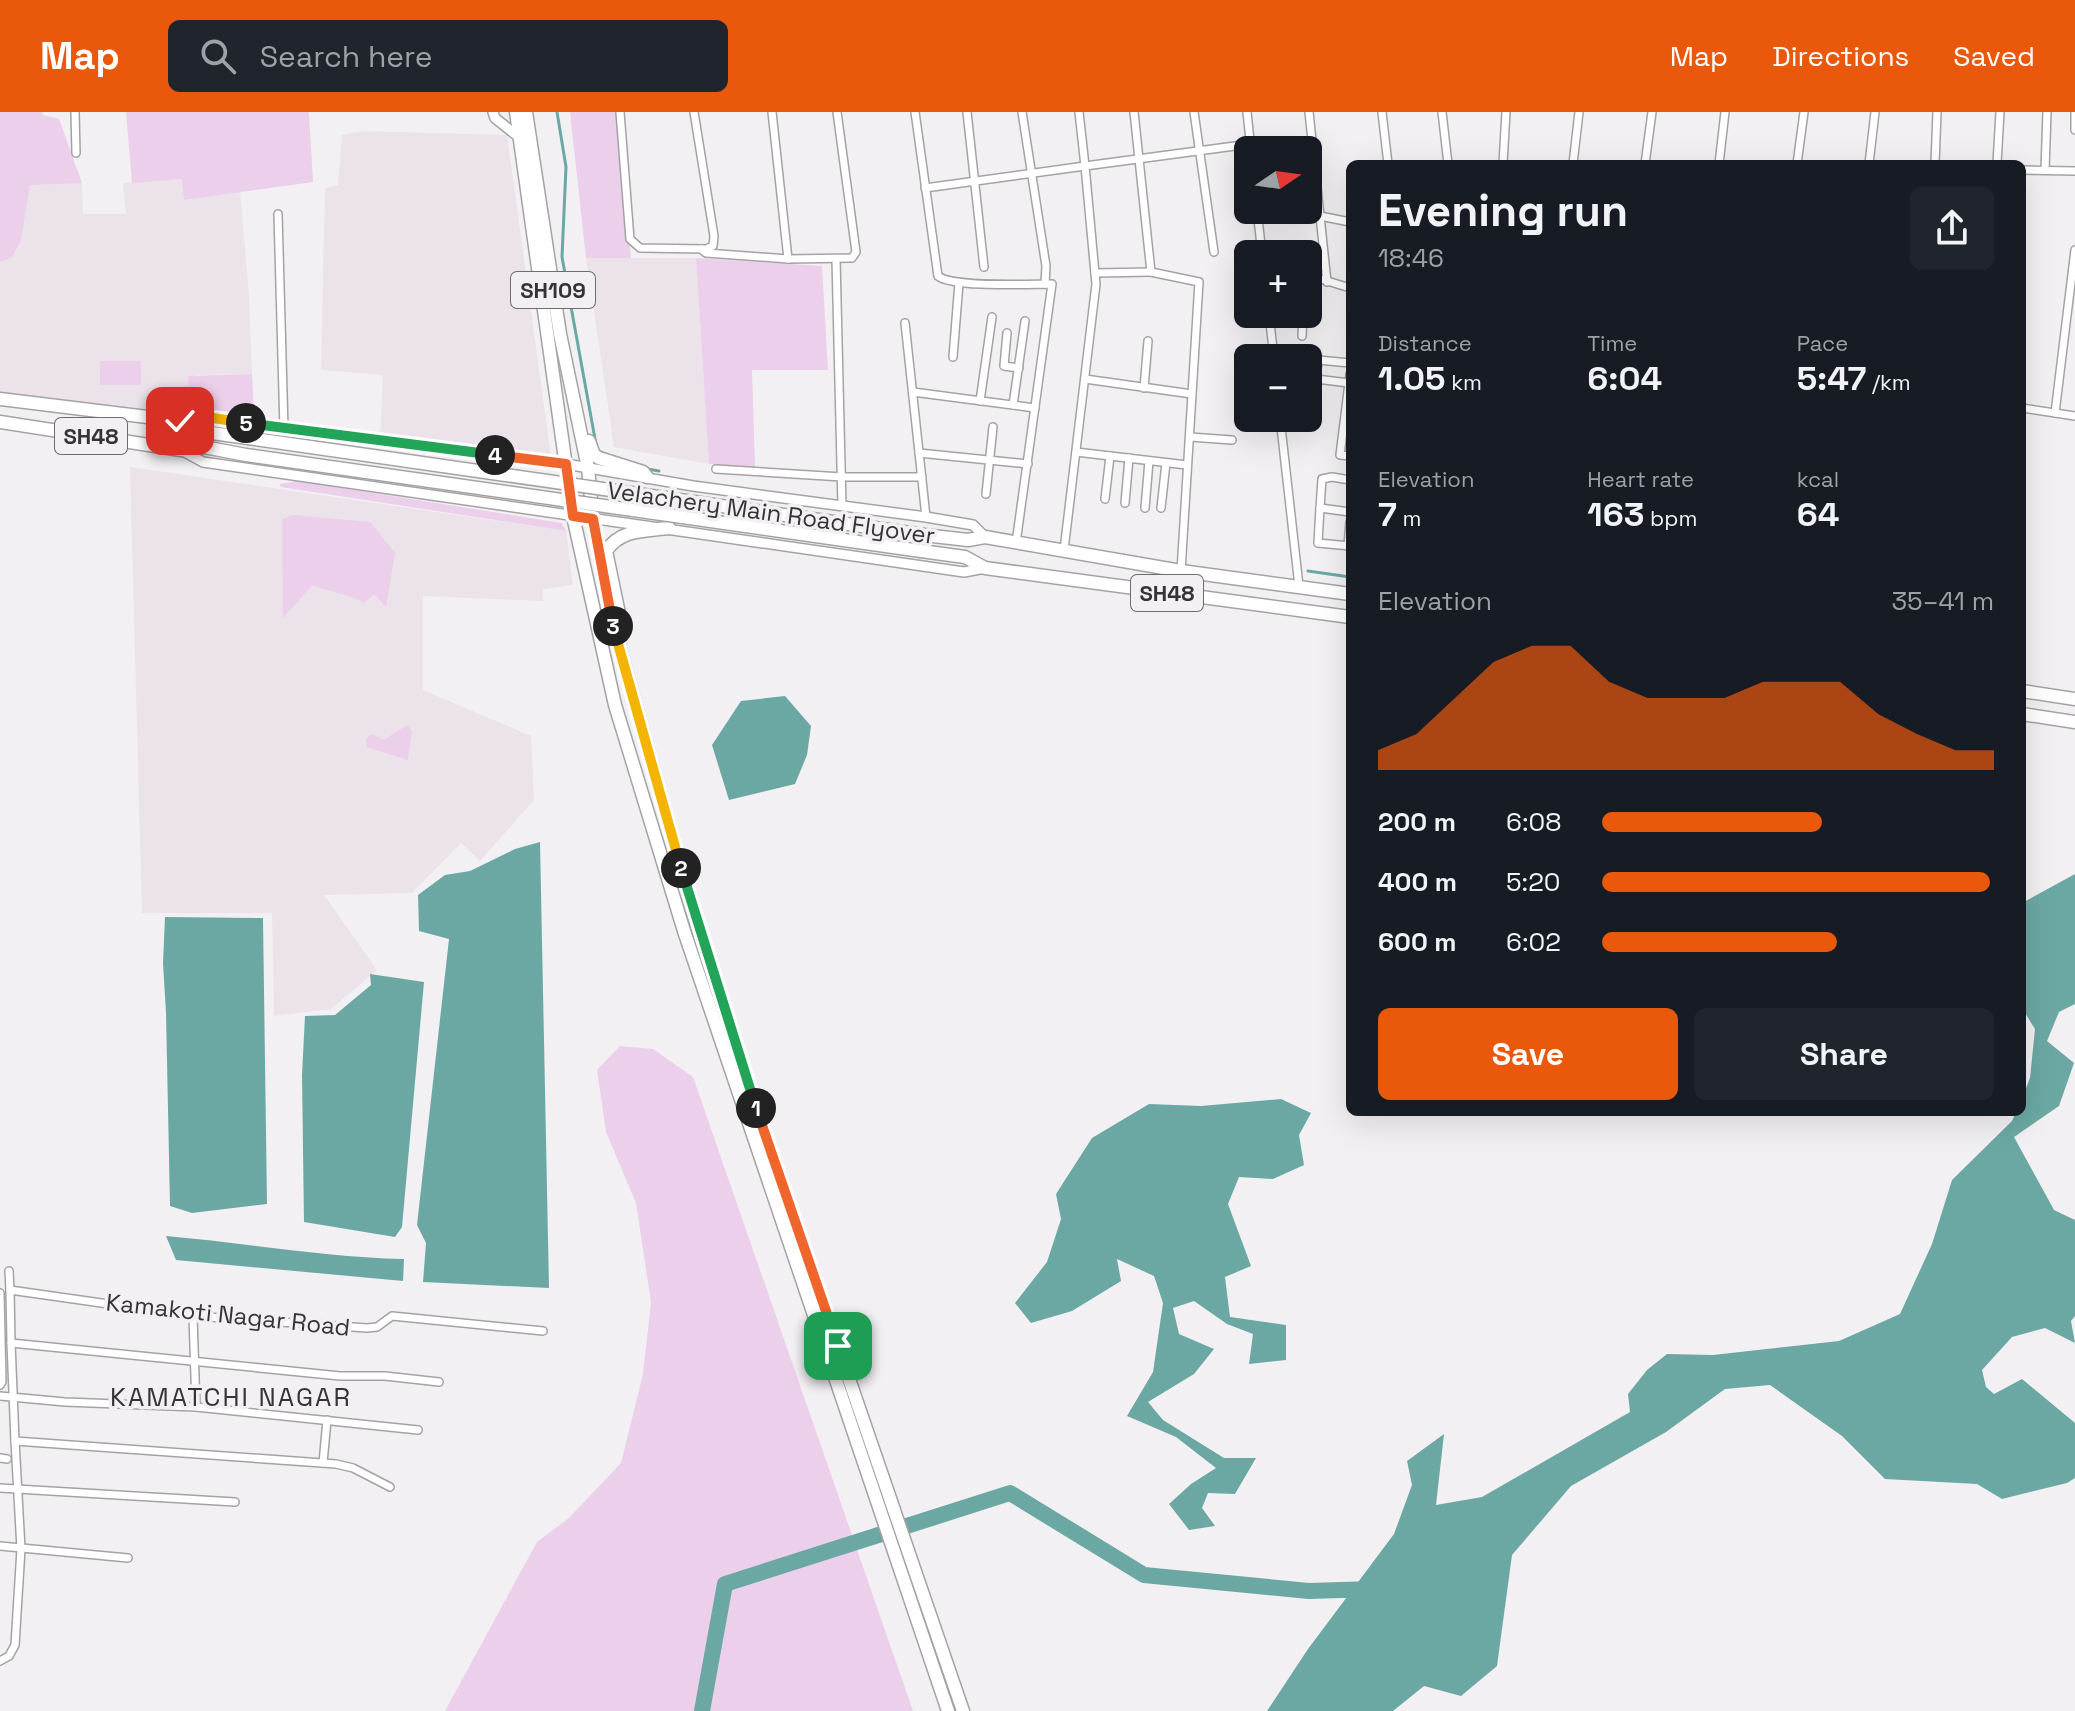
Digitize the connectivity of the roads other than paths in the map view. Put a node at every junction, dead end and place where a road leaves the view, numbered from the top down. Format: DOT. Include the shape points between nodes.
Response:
graph roads {
  1 [pos="75,112"];
  2 [pos="493,112"];
  3 [pos="516,112"];
  4 [pos="526,112"];
  5 [pos="620,112"];
  6 [pos="694,112"];
  7 [pos="772,112"];
  8 [pos="837,112"];
  9 [pos="915,112"];
  10 [pos="967,112"];
  11 [pos="1022,112"];
  12 [pos="1079,112"];
  13 [pos="1134,112"];
  14 [pos="1194,112"];
  15 [pos="1247,112"];
  16 [pos="1309,112"];
  17 [pos="1382,112"];
  18 [pos="1442,112"];
  19 [pos="1506,112"];
  20 [pos="1579,112"];
  21 [pos="1652,112"];
  22 [pos="1725,112"];
  23 [pos="1804,112"];
  24 [pos="1875,112"];
  25 [pos="1937,112"];
  26 [pos="2000,112"];
  27 [pos="2047,112"];
  28 [pos="2075,112"];
  29 [pos="2075,130"];
  30 [pos="1250,136"];
  31 [pos="1312,136"];
  32 [pos="520,138"];
  33 [pos="1234,148"];
  34 [pos="1199,151"];
  35 [pos="76,153"];
  36 [pos="1141,159"];
  37 [pos="1388,160"];
  38 [pos="1448,160"];
  39 [pos="1503,160"];
  40 [pos="1573,160"];
  41 [pos="1646,160"];
  42 [pos="1719,160"];
  43 [pos="1798,160"];
  44 [pos="1869,160"];
  45 [pos="1935,160"];
  46 [pos="1997,160"];
  47 [pos="1085,166"];
  48 [pos="2026,170"];
  49 [pos="2045,170"];
  50 [pos="2075,171"];
  51 [pos="1031,175"];
  52 [pos="975,181"];
  53 [pos="925,188"];
  54 [pos="278,214"];
  55 [pos="1322,216"];
  56 [pos="1346,221"];
  57 [pos="1321,224"];
  58 [pos="701,249"];
  59 [pos="2075,250"];
  60 [pos="1214,252"];
  61 [pos="788,259"];
  62 [pos="836,259"];
  63 [pos="984,267"];
  64 [pos="1151,272"];
  65 [pos="1095,273"];
  66 [pos="1322,280"];
  67 [pos="1327,282"];
  68 [pos="959,283"];
  69 [pos="1045,284"];
  70 [pos="1346,287"];
  71 [pos="992,317"];
  72 [pos="1025,321"];
  73 [pos="905,323"];
  74 [pos="1302,328"];
  75 [pos="1007,333"];
  76 [pos="1302,336"];
  77 [pos="1148,341"];
  78 [pos="564,356"];
  79 [pos="953,357"];
  80 [pos="1346,363"];
  81 [pos="1019,368"];
  82 [pos="1085,379"];
  83 [pos="1346,383"];
  84 [pos="1144,388"];
  85 [pos="913,392"];
  86 [pos="1192,394"];
  87 [pos="0,399"];
  88 [pos="980,401"];
  89 [pos="1013,405"];
  90 [pos="1346,407"];
  91 [pos="1035,408"];
  92 [pos="2026,409"];
  93 [pos="2055,413"];
  94 [pos="2075,416"];
  95 [pos="180,421"];
  96 [pos="0,422"];
  97 [pos="993,427"];
  98 [pos="284,429"];
  99 [pos="1282,432"];
  100 [pos="1190,437"];
  101 [pos="1232,440"];
  102 [pos="181,450"];
  103 [pos="1076,452"];
  104 [pos="919,453"];
  105 [pos="1110,456"];
  106 [pos="1346,456"];
  107 [pos="1129,458"];
  108 [pos="990,459"];
  109 [pos="1149,461"];
  110 [pos="1166,463"];
  111 [pos="566,464"];
  112 [pos="1028,464"];
  113 [pos="1187,465"];
  114 [pos="588,468"];
  115 [pos="716,469"];
  116 [pos="647,477"];
  117 [pos="842,477"];
  118 [pos="922,477"];
  119 [pos="1346,479"];
  120 [pos="986,494"];
  121 [pos="1105,499"];
  122 [pos="1125,503"];
  123 [pos="842,506"];
  124 [pos="1145,508"];
  125 [pos="1161,508"];
  126 [pos="1320,508"];
  127 [pos="1346,511"];
  128 [pos="573,516"];
  129 [pos="926,517"];
  130 [pos="593,519"];
  131 [pos="669,528"];
  132 [pos="985,537"];
  133 [pos="1016,543"];
  134 [pos="1346,546"];
  135 [pos="1064,550"];
  136 [pos="1144,564"];
  137 [pos="985,568"];
  138 [pos="1181,571"];
  139 [pos="1299,586"];
  140 [pos="1141,589"];
  141 [pos="1346,593"];
  142 [pos="613,604"];
  143 [pos="1346,616"];
  144 [pos="2026,692"];
  145 [pos="2075,699"];
  146 [pos="2026,715"];
  147 [pos="2075,722"];
  148 [pos="744,1090"];
  149 [pos="9,1271"];
  150 [pos="10,1290"];
  151 [pos="0,1293"];
  152 [pos="193,1316"];
  153 [pos="543,1331"];
  154 [pos="0,1340"];
  155 [pos="11,1343"];
  156 [pos="196,1360"];
  157 [pos="439,1382"];
  158 [pos="0,1385"];
  159 [pos="0,1396"];
  160 [pos="13,1397"];
  161 [pos="196,1407"];
  162 [pos="327,1420"];
  163 [pos="418,1430"];
  164 [pos="15,1441"];
  165 [pos="323,1463"];
  166 [pos="876,1470"];
  167 [pos="390,1487"];
  168 [pos="0,1488"];
  169 [pos="17,1489"];
  170 [pos="235,1502"];
  171 [pos="0,1546"];
  172 [pos="21,1549"];
  173 [pos="128,1558"];
  174 [pos="926,1600"];
  175 [pos="912,1605"];
  176 [pos="0,1661"];
  177 [pos="948,1711"];
  178 [pos="963,1711"];
  1 -- 35 [label="street"];
  2 -- 32 [label="street"];
  3 -- 32 [label="main road, SH109"];
  4 -- 78 [label="main road, SH109"];
  5 -- 58 [label="street" via="630,239 640,248"];
  6 -- 58 [label="street" via="714,236 713,246"];
  7 -- 61 [label="street"];
  8 -- 62 [label="street" via="856,252 852,258"];
  9 -- 53 [label="street"];
  10 -- 52 [label="street"];
  11 -- 51 [label="street"];
  12 -- 47 [label="street"];
  13 -- 36 [label="street"];
  14 -- 34 [label="street"];
  15 -- 30 [label="street"];
  16 -- 31 [label="street"];
  17 -- 37 [label="street"];
  18 -- 38 [label="street"];
  19 -- 39 [label="street"];
  20 -- 40 [label="street"];
  21 -- 41 [label="street"];
  22 -- 42 [label="street"];
  23 -- 43 [label="street"];
  24 -- 44 [label="street"];
  25 -- 45 [label="street"];
  26 -- 46 [label="street"];
  27 -- 49 [label="street"];
  28 -- 29 [label="street"];
  32 -- 111 [label="main road, SH109"];
  33 -- 34 [label="street"];
  34 -- 36 [label="street"];
  34 -- 60 [label="street"];
  36 -- 47 [label="street"];
  36 -- 64 [label="street"];
  47 -- 51 [label="street"];
  47 -- 65 [label="street"];
  48 -- 49 [label="street"];
  49 -- 50 [label="street"];
  51 -- 52 [label="street"];
  51 -- 69 [label="street"];
  52 -- 53 [label="street"];
  52 -- 63 [label="street"];
  53 -- 68 [label="street" via="938,276"];
  54 -- 98 [label="street"];
  55 -- 56 [label="street"];
  57 -- 67 [label="street"];
  58 -- 61 [label="street"];
  59 -- 93 [label="street"];
  61 -- 62 [label="street"];
  62 -- 117 [label="street"];
  64 -- 65 [label="street"];
  64 -- 86 [label="street" via="1199,282"];
  65 -- 82 [label="street"];
  66 -- 67 [label="street"];
  67 -- 70 [label="street"];
  68 -- 69 [label="street"];
  68 -- 79 [label="street"];
  69 -- 91 [label="street" via="1052,284"];
  71 -- 88 [label="street"];
  72 -- 81 [label="street"];
  73 -- 85 [label="street"];
  74 -- 76 [label="street"];
  75 -- 81 [label="street" via="1004,366"];
  77 -- 84 [label="street"];
  78 -- 114 [label="main road, SH109"];
  78 -- 116 [label="main road" via="573,363 594,455"];
  80 -- 83 [label="street" via="1318,360 1316,379"];
  81 -- 89 [label="street"];
  82 -- 84 [label="street"];
  82 -- 103 [label="street"];
  84 -- 86 [label="street"];
  85 -- 88 [label="street"];
  85 -- 104 [label="street"];
  86 -- 100 [label="street"];
  87 -- 95 [label="main road, SH48"];
  88 -- 89 [label="street"];
  89 -- 91 [label="street"];
  90 -- 106 [label="street" via="1340,455"];
  91 -- 112 [label="street"];
  92 -- 93 [label="street"];
  93 -- 94 [label="street"];
  95 -- 98 [label="street" via="200,416"];
  95 -- 132 [label="main road, Velachery Main Road Flyover / SH48, bridge" via="198,431 924,535"];
  96 -- 102 [label="main road, SH48"];
  97 -- 108 [label="street"];
  98 -- 111 [label="street"];
  99 -- 139 [label="street"];
  100 -- 101 [label="street"];
  100 -- 113 [label="street"];
  102 -- 128 [label="street" via="203,462"];
  102 -- 137 [label="main road, Velachery Main Road Flyover / SH48, bridge" via="204,447 965,557"];
  103 -- 105 [label="street"];
  103 -- 135 [label="street"];
  104 -- 108 [label="street"];
  104 -- 118 [label="street"];
  105 -- 107 [label="street"];
  105 -- 121 [label="street"];
  107 -- 109 [label="street"];
  107 -- 122 [label="street"];
  108 -- 112 [label="street"];
  108 -- 120 [label="street"];
  109 -- 110 [label="street"];
  109 -- 124 [label="street"];
  110 -- 113 [label="street"];
  110 -- 125 [label="street"];
  111 -- 114 [label="street"];
  111 -- 128 [label="main road, SH109"];
  112 -- 133 [label="street"];
  113 -- 138 [label="street"];
  114 -- 116 [label="street"];
  114 -- 130 [label="main road, SH109"];
  115 -- 117 [label="street"];
  116 -- 123 [label="street"];
  117 -- 118 [label="street"];
  117 -- 123 [label="street"];
  118 -- 129 [label="street"];
  119 -- 126 [label="street" via="1322,479"];
  123 -- 129 [label="street"];
  126 -- 127 [label="street"];
  126 -- 134 [label="street" via="1318,543"];
  128 -- 130 [label="street"];
  128 -- 148 [label="main road, SH109" via="615,705 684,931"];
  129 -- 132 [label="street" via="973,525"];
  130 -- 131 [label="street"];
  130 -- 142 [label="main road, SH109"];
  131 -- 137 [label="street" via="964,572"];
  131 -- 142 [label="main road" via="614,540 606,551"];
  132 -- 133 [label="main road, SH48"];
  133 -- 135 [label="main road, SH48"];
  135 -- 136 [label="main road, SH48"];
  136 -- 138 [label="main road, SH48"];
  136 -- 140 [label="main road"];
  137 -- 140 [label="main road, SH48"];
  138 -- 139 [label="main road, SH48"];
  139 -- 141 [label="main road, SH48"];
  140 -- 143 [label="main road, SH48"];
  142 -- 148 [label="main road, SH109" via="634,701"];
  144 -- 145 [label="main road"];
  146 -- 147 [label="main road"];
  148 -- 166 [label="main road, SH109"];
  149 -- 150 [label="street"];
  150 -- 152 [label="street, Kamakoti Nagar Road"];
  150 -- 155 [label="street"];
  151 -- 154 [label="street"];
  152 -- 153 [label="street, Kamakoti Nagar Road" via="367,1328 392,1316"];
  152 -- 156 [label="street"];
  154 -- 158 [label="street"];
  155 -- 156 [label="street, Kamakoti Nagar Road"];
  155 -- 160 [label="street"];
  156 -- 157 [label="street, Kamakoti Nagar Road"];
  156 -- 161 [label="street"];
  159 -- 160 [label="street"];
  160 -- 161 [label="street"];
  160 -- 164 [label="street"];
  161 -- 162 [label="street"];
  162 -- 163 [label="street"];
  162 -- 165 [label="street"];
  164 -- 165 [label="street"];
  164 -- 169 [label="street"];
  165 -- 167 [label="street" via="353,1468"];
  166 -- 174 [label="main road, SH109"];
  166 -- 175 [label="main road, SH109" via="870,1482"];
  168 -- 169 [label="street"];
  169 -- 170 [label="street"];
  169 -- 172 [label="street"];
  171 -- 172 [label="street"];
  172 -- 173 [label="street"];
  172 -- 176 [label="street" via="15,1645"];
  174 -- 175 [label="main road"];
  174 -- 178 [label="main road, SH109"];
  175 -- 177 [label="main road, SH109"];
}
